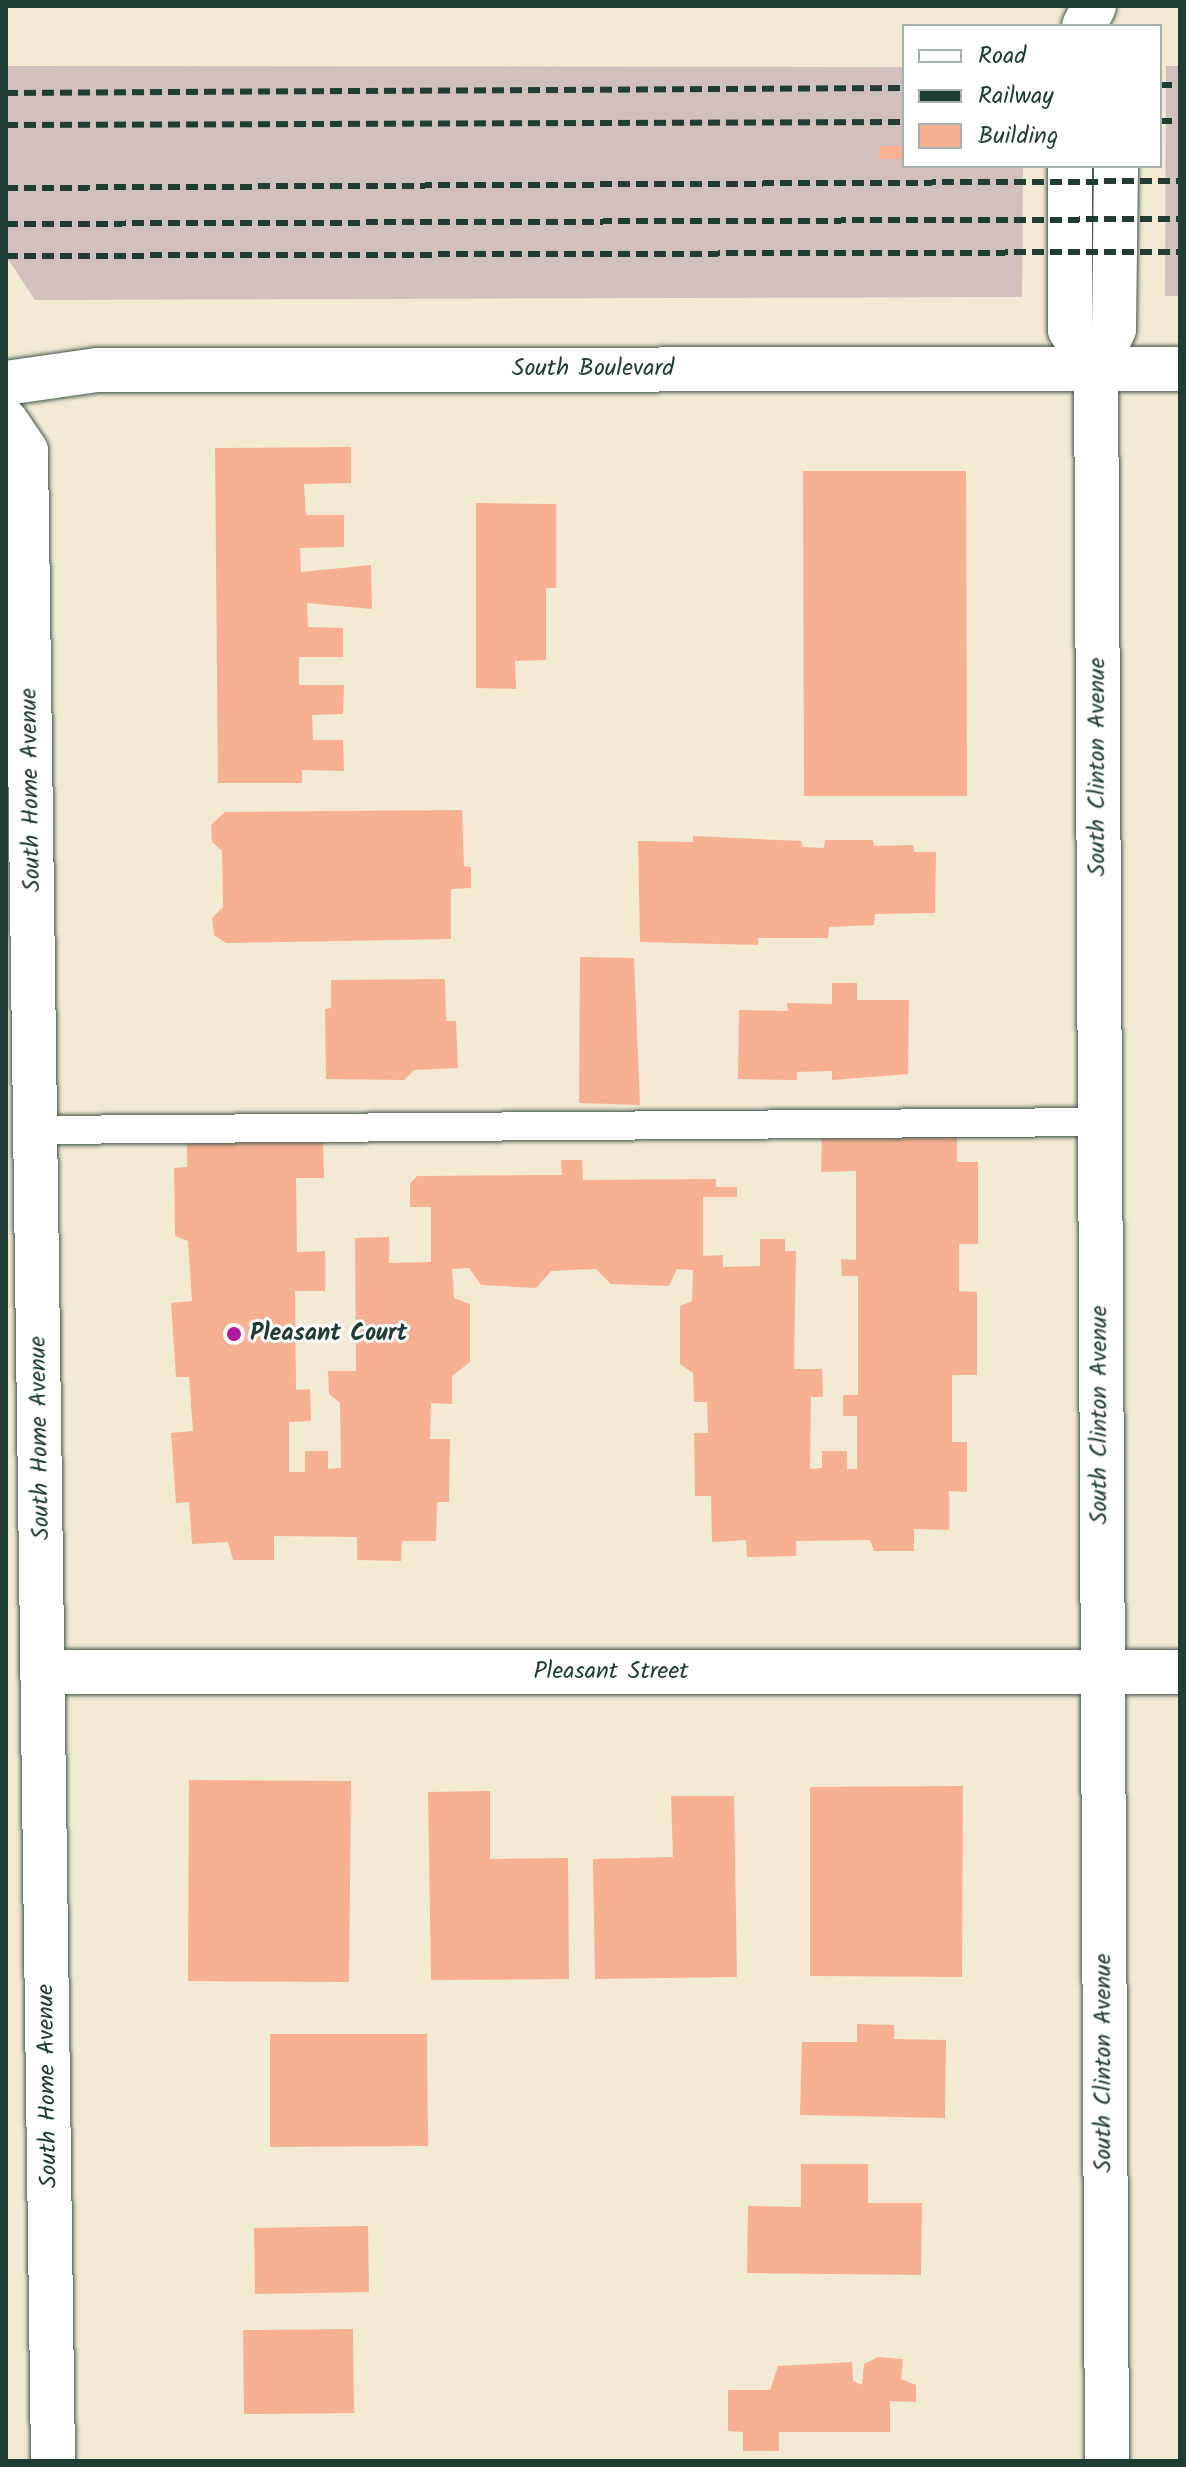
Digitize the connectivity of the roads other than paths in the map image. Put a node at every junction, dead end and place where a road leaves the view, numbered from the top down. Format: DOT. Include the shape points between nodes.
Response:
graph roads {
  1 [pos="1095,6"];
  2 [pos="1085,24"];
  3 [pos="1104,24"];
  4 [pos="1070,168"];
  5 [pos="1116,168"];
  6 [pos="1096,369"];
  7 [pos="1180,369"];
  8 [pos="6,383"];
  9 [pos="6,421"];
  10 [pos="19,926"];
  11 [pos="1099,1122"];
  12 [pos="36,1130"];
  13 [pos="22,1364"];
  14 [pos="43,1672"];
  15 [pos="1101,1672"];
  16 [pos="1180,1672"];
  17 [pos="53,2461"];
  18 [pos="1107,2461"];
  1 -- 2 [label="street"];
  1 -- 3 [label="street"];
  4 -- 6 [label="street" via="1070,330"];
  5 -- 6 [label="street, South Clinton Avenue" via="1114,329"];
  6 -- 7 [label="street, South Boulevard"];
  6 -- 8 [label="street, South Boulevard" via="97,370"];
  6 -- 11 [label="street, South Clinton Avenue"];
  9 -- 10 [label="street, South Home Avenue" via="26,451"];
  10 -- 12 [label="street, South Home Avenue"];
  11 -- 12 [label="lane"];
  11 -- 15 [label="street, South Clinton Avenue"];
  12 -- 13 [label="street, South Home Avenue"];
  13 -- 14 [label="street, South Home Avenue"];
  14 -- 15 [label="street, Pleasant Street"];
  14 -- 17 [label="street, South Home Avenue"];
  15 -- 16 [label="street, Pleasant Street"];
  15 -- 18 [label="street, South Clinton Avenue"];
}
